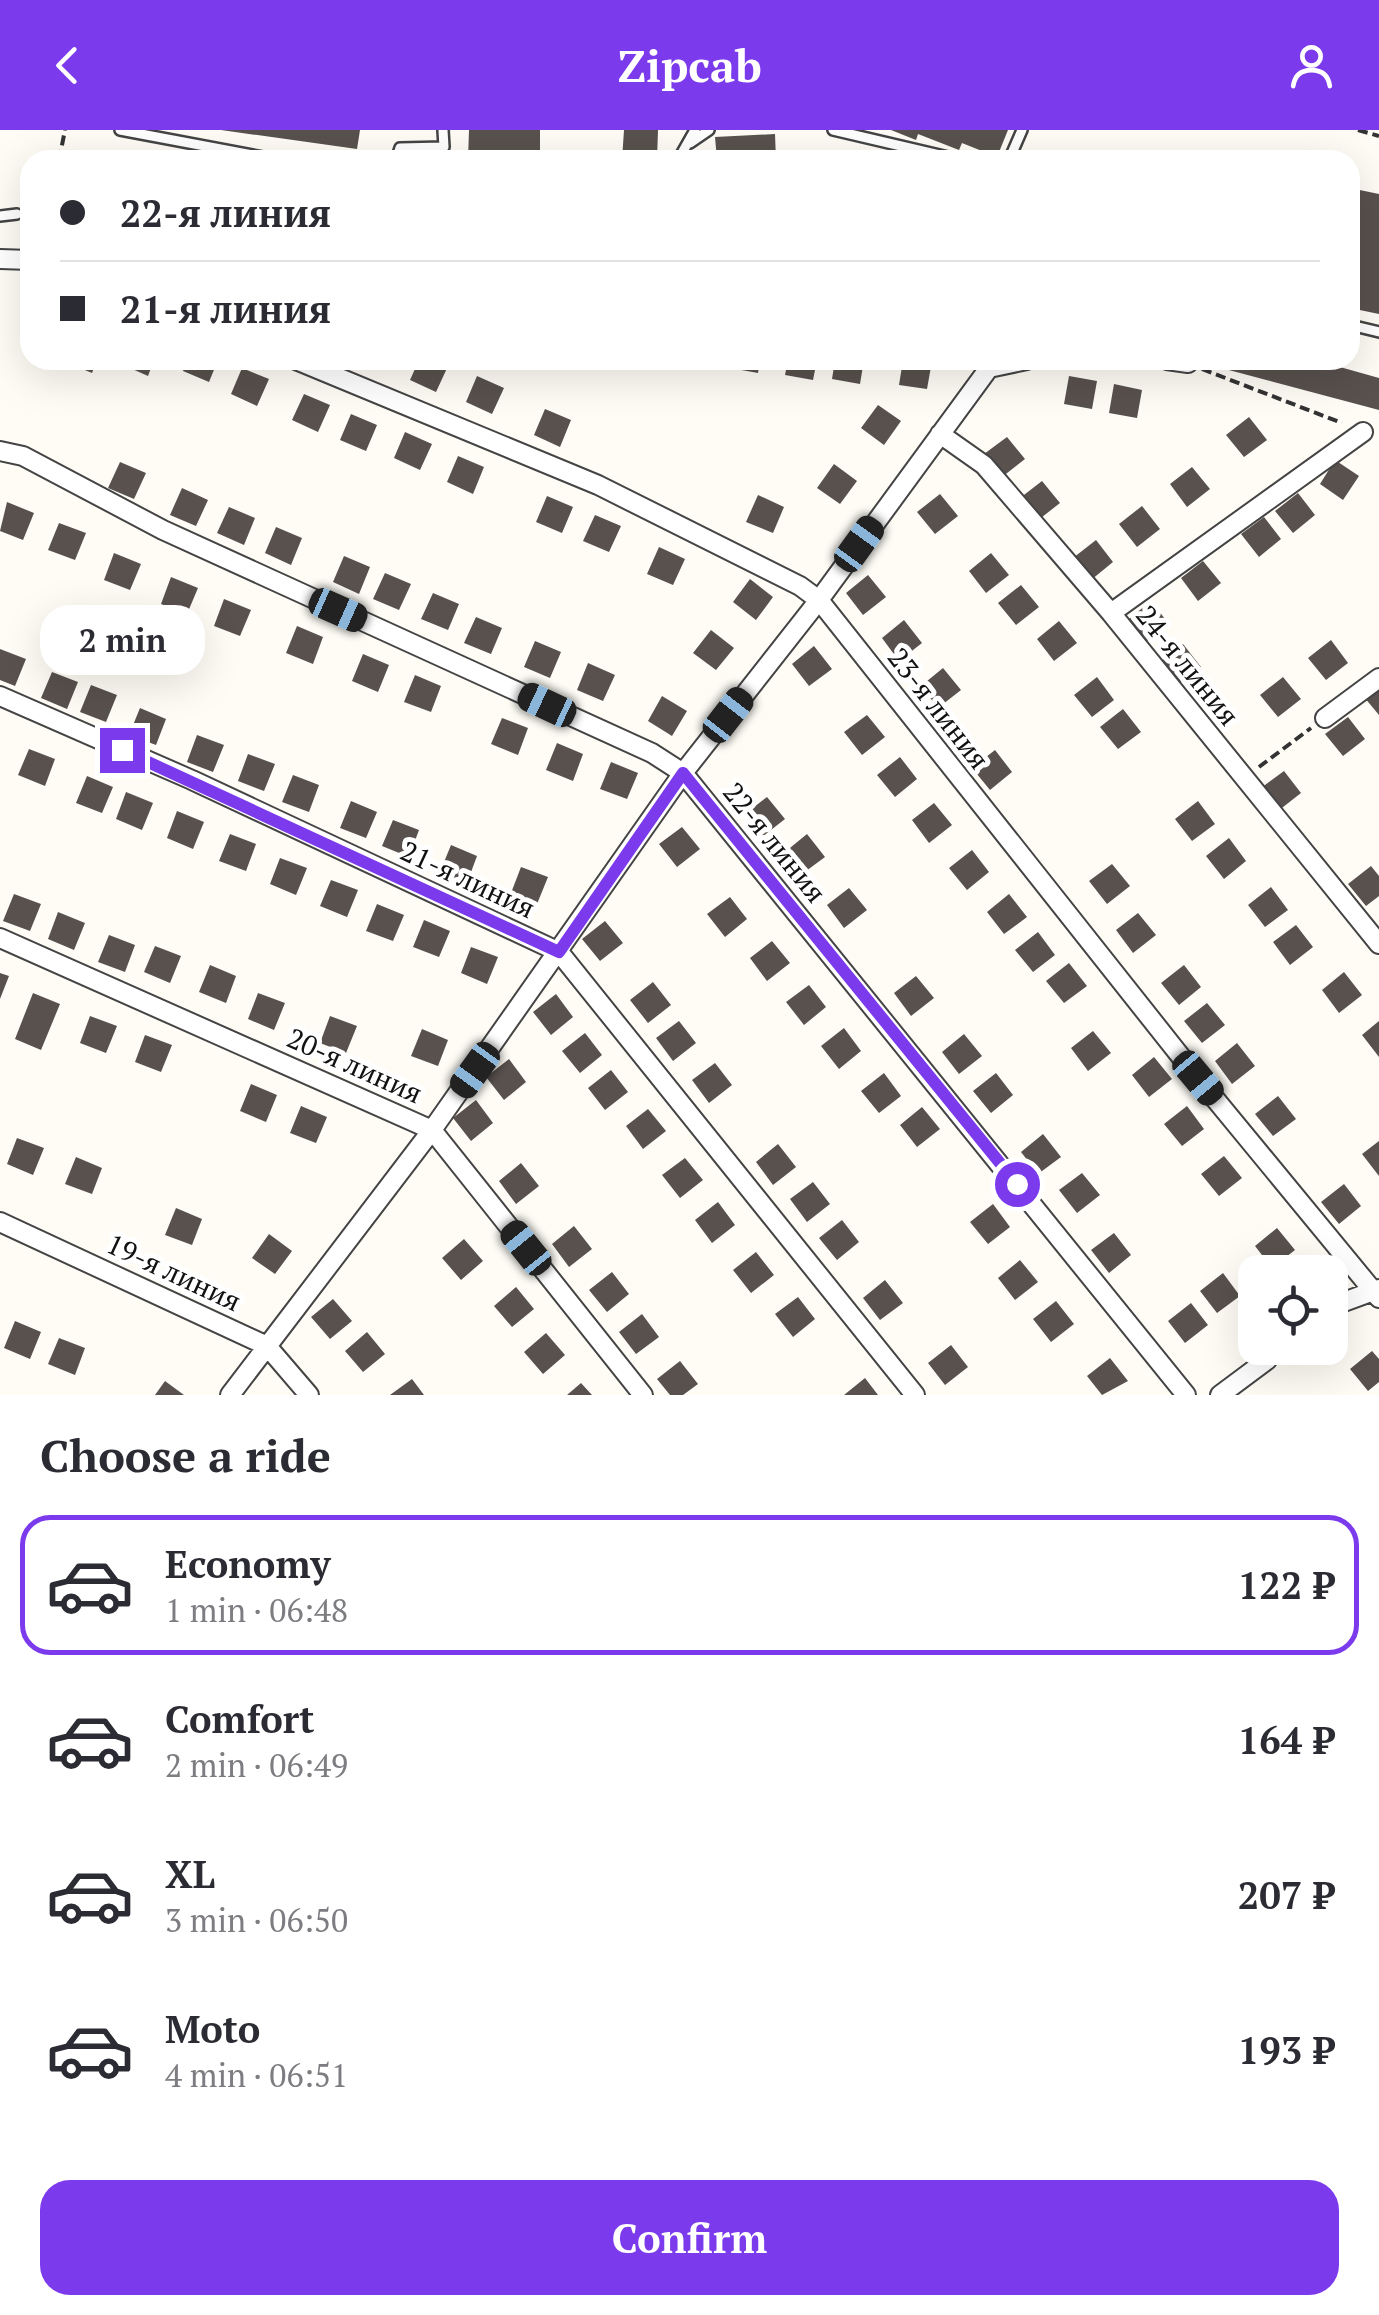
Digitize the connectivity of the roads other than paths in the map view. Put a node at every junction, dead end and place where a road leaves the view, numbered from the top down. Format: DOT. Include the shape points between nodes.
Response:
graph roads {
  1 [pos="120,130"];
  2 [pos="443,130"];
  3 [pos="694,130"];
  4 [pos="708,130"];
  5 [pos="832,130"];
  6 [pos="690,143"];
  7 [pos="225,150"];
  8 [pos="399,150"];
  9 [pos="685,150"];
  10 [pos="918,150"];
  11 [pos="17,214"];
  12 [pos="0,216"];
  13 [pos="320,370"];
  14 [pos="982,370"];
  15 [pos="1363,432"];
  16 [pos="940,434"];
  17 [pos="0,451"];
  18 [pos="819,600"];
  19 [pos="1111,613"];
  20 [pos="1379,678"];
  21 [pos="0,696"];
  22 [pos="1326,718"];
  23 [pos="683,773"];
  24 [pos="0,938"];
  25 [pos="1378,941"];
  26 [pos="559,952"];
  27 [pos="432,1130"];
  28 [pos="0,1222"];
  29 [pos="1378,1293"];
  30 [pos="1348,1302"];
  31 [pos="267,1346"];
  32 [pos="1261,1365"];
  33 [pos="230,1395"];
  34 [pos="309,1395"];
  35 [pos="643,1395"];
  36 [pos="915,1395"];
  37 [pos="1186,1395"];
  38 [pos="1220,1395"];
  1 -- 7 [label="lane"];
  2 -- 8 [label="lane" via="444,147"];
  3 -- 6 [label="lane"];
  4 -- 6 [label="lane"];
  5 -- 10 [label="lane"];
  6 -- 9 [label="lane"];
  11 -- 12 [label="lane"];
  13 -- 18 [label="street, 23-я линия" via="598,485"];
  14 -- 16 [label="street"];
  15 -- 19 [label="street"];
  16 -- 18 [label="street"];
  16 -- 19 [label="street, 24-я линия" via="984,465"];
  17 -- 23 [label="street, 22-я линия"];
  18 -- 23 [label="street"];
  18 -- 29 [label="street, 23-я линия"];
  19 -- 25 [label="street, 24-я линия"];
  20 -- 22 [label="street"];
  21 -- 26 [label="street, 21-я линия"];
  23 -- 26 [label="street"];
  23 -- 37 [label="street, 22-я линия"];
  24 -- 27 [label="street, 20-я линия"];
  26 -- 27 [label="street"];
  26 -- 36 [label="street, 21-я линия"];
  27 -- 31 [label="street"];
  27 -- 35 [label="street, 20-я линия"];
  28 -- 31 [label="street, 19-я линия"];
  29 -- 30 [label="street"];
  31 -- 33 [label="street"];
  31 -- 34 [label="street, 19-я линия"];
  32 -- 38 [label="street"];
}
